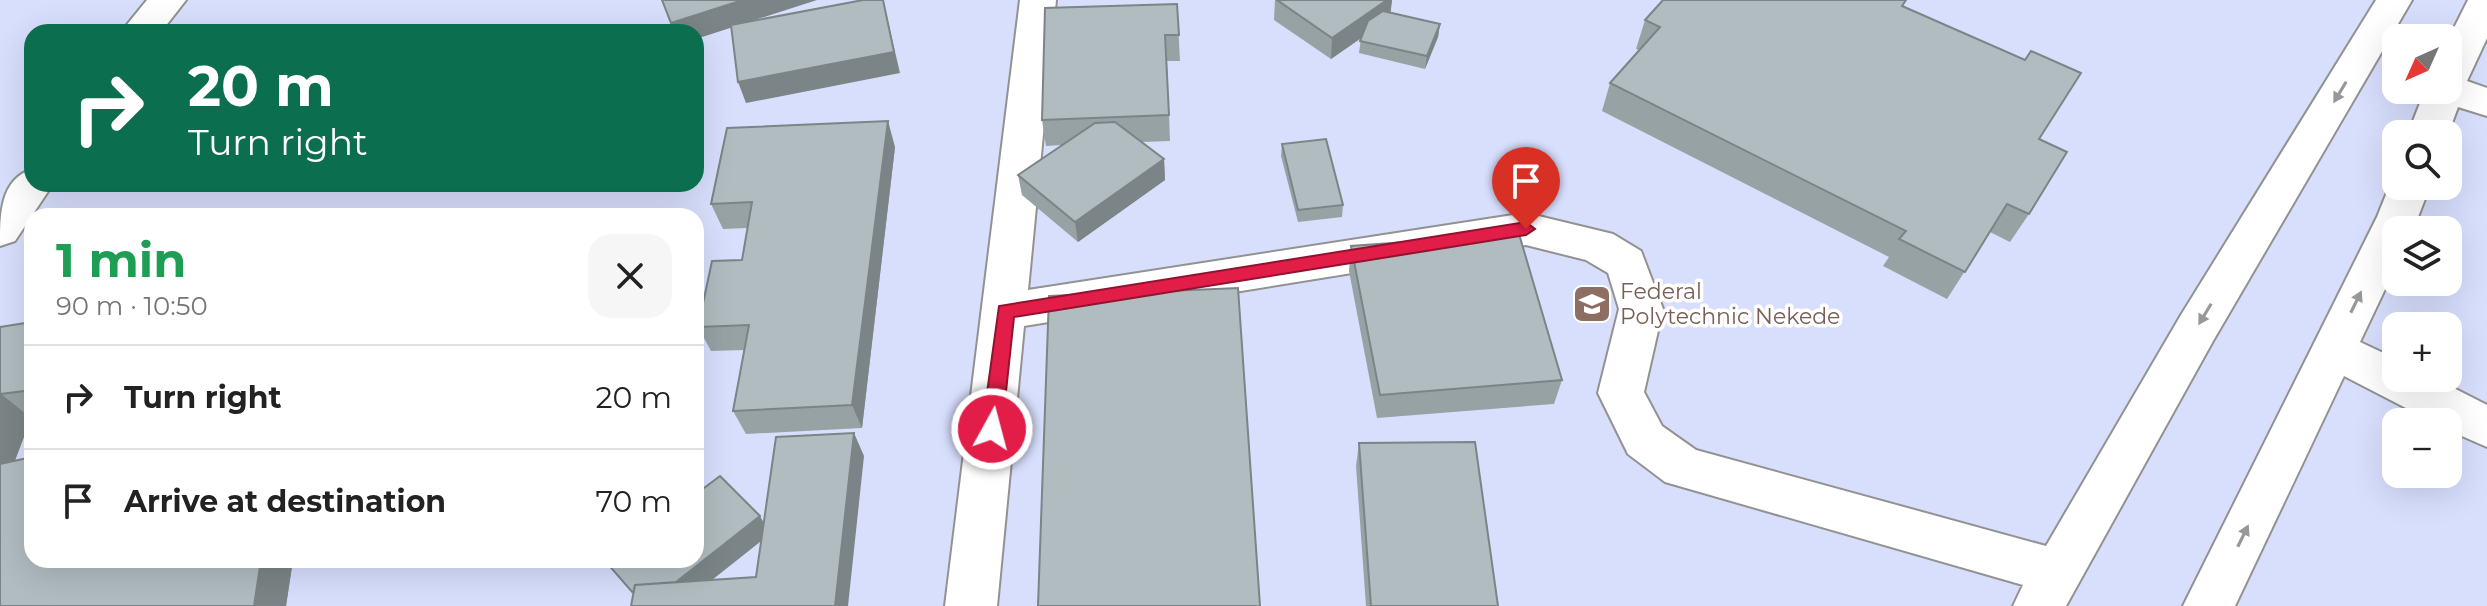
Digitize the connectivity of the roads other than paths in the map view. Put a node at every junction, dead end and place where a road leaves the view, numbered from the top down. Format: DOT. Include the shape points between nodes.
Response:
graph roads {
  1 [pos="168,0"];
  2 [pos="1038,0"];
  3 [pos="2394,0"];
  4 [pos="2486,0"];
  5 [pos="147,24"];
  6 [pos="2389,24"];
  7 [pos="2462,51"];
  8 [pos="2382,53"];
  9 [pos="2462,95"];
  10 [pos="2487,102"];
  11 [pos="26,192"];
  12 [pos="2404,200"];
  13 [pos="0,230"];
  14 [pos="1006,311"];
  15 [pos="2333,349"];
  16 [pos="2487,427"];
  17 [pos="2049,589"];
  18 [pos="971,606"];
  19 [pos="2209,606"];
  1 -- 5 [label="street"];
  2 -- 14 [label="street"];
  3 -- 6 [label="street"];
  4 -- 7 [label="street"];
  8 -- 17 [label="street, one-way" via="2197,328"];
  9 -- 10 [label="street"];
  11 -- 13 [label="street"];
  15 -- 12 [label="street, one-way"];
  14 -- 17 [label="street" via="1526,229 1584,242 1626,263 1641,309 1621,393 1645,440 1682,467"];
  14 -- 18 [label="street"];
  15 -- 16 [label="street"];
  19 -- 15 [label="street, one-way"];
}
